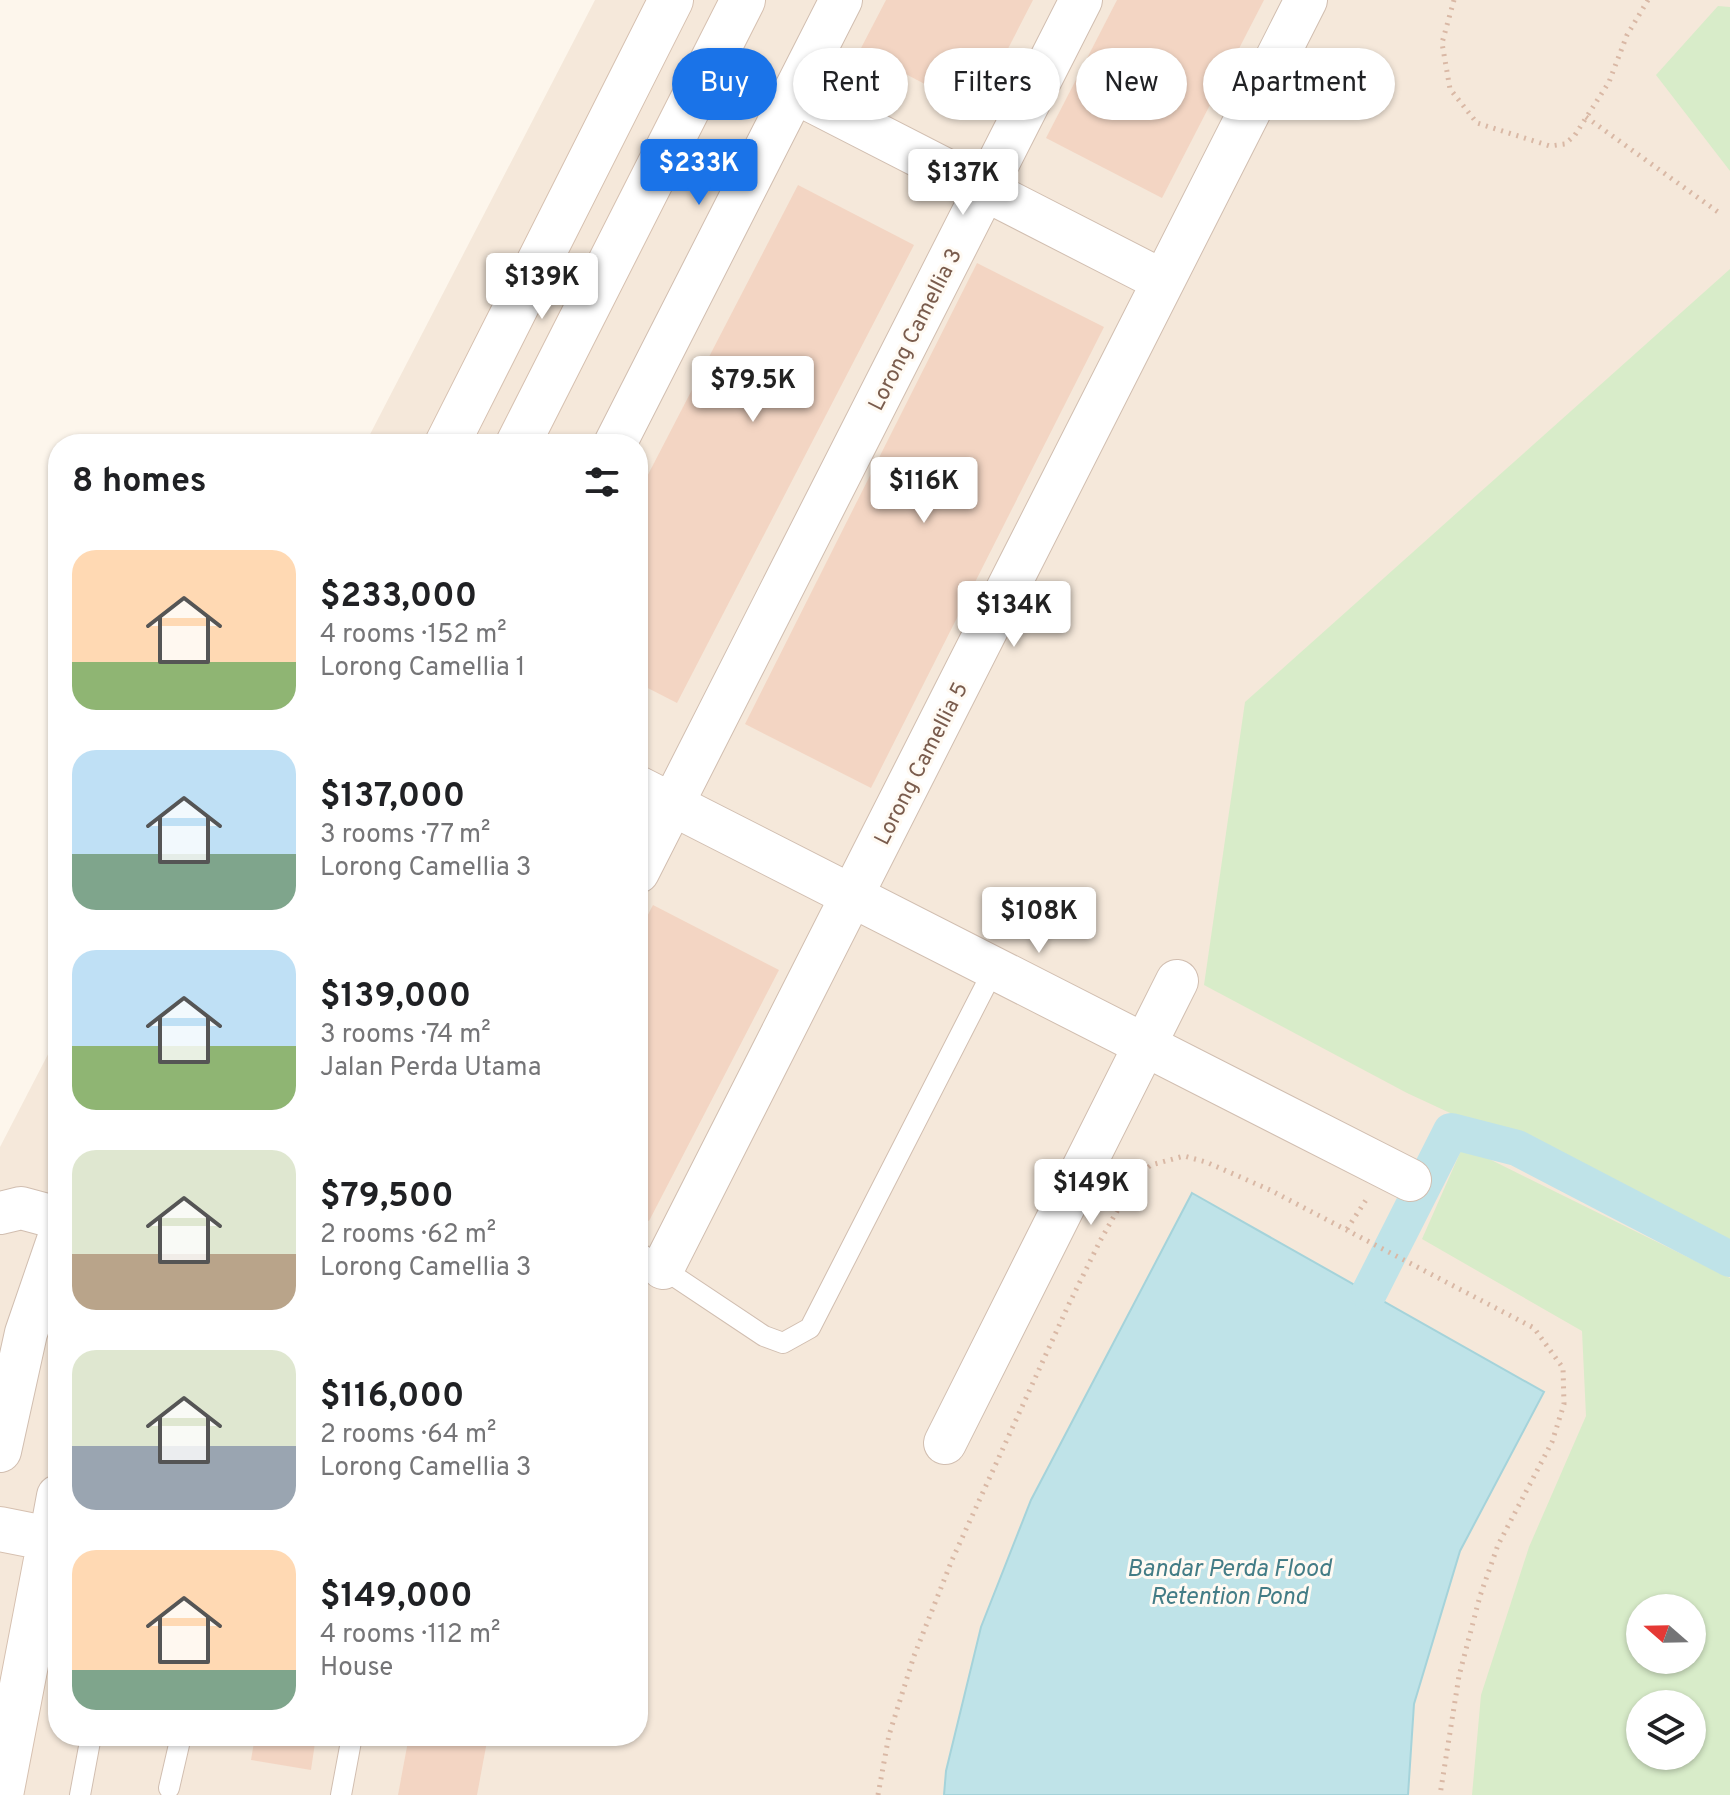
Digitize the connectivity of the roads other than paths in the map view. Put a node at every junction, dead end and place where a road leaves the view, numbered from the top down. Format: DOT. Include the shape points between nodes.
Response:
graph roads {
  1 [pos="671,0"];
  2 [pos="743,0"];
  3 [pos="841,0"];
  4 [pos="1081,0"];
  5 [pos="1306,0"];
  6 [pos="816,48"];
  7 [pos="793,94"];
  8 [pos="848,120"];
  9 [pos="984,190"];
  10 [pos="1163,281"];
  11 [pos="452,434"];
  12 [pos="523,434"];
  13 [pos="620,434"];
  14 [pos="655,796"];
  15 [pos="648,827"];
  16 [pos="852,896"];
  17 [pos="994,969"];
  18 [pos="1177,981"];
  19 [pos="1145,1045"];
  20 [pos="1410,1180"];
  21 [pos="0,1213"];
  22 [pos="48,1215"];
  23 [pos="651,1260"];
  24 [pos="48,1269"];
  25 [pos="945,1443"];
  26 [pos="0,1451"];
  27 [pos="0,1529"];
  28 [pos="48,1539"];
  29 [pos="48,1569"];
  30 [pos="89,1746"];
  31 [pos="179,1746"];
  32 [pos="350,1746"];
  33 [pos="169,1788"];
  34 [pos="1,1795"];
  35 [pos="80,1795"];
  36 [pos="341,1795"];
  1 -- 11 [label="street"];
  2 -- 12 [label="street"];
  3 -- 6 [label="street"];
  4 -- 9 [label="street, Lorong Camellia 3"];
  5 -- 10 [label="street, Lorong Camellia 5"];
  7 -- 13 [label="street"];
  8 -- 9 [label="street"];
  9 -- 10 [label="street"];
  9 -- 14 [label="street, Lorong Camellia 3"];
  10 -- 16 [label="street, Lorong Camellia 5"];
  14 -- 15 [label="street, Lorong Camellia 3"];
  14 -- 16 [label="street"];
  16 -- 17 [label="street"];
  16 -- 23 [label="street, Lorong Camellia 5"];
  17 -- 19 [label="street"];
  17 -- 23 [label="lane" via="810,1328 783,1343 764,1336"];
  18 -- 19 [label="street"];
  19 -- 20 [label="street"];
  19 -- 25 [label="street"];
  21 -- 22 [label="street" via="21,1208"];
  24 -- 26 [label="street" via="26,1333"];
  27 -- 28 [label="street"];
  29 -- 34 [label="street"];
  30 -- 35 [label="lane"];
  31 -- 33 [label="lane"];
  32 -- 36 [label="lane"];
}
